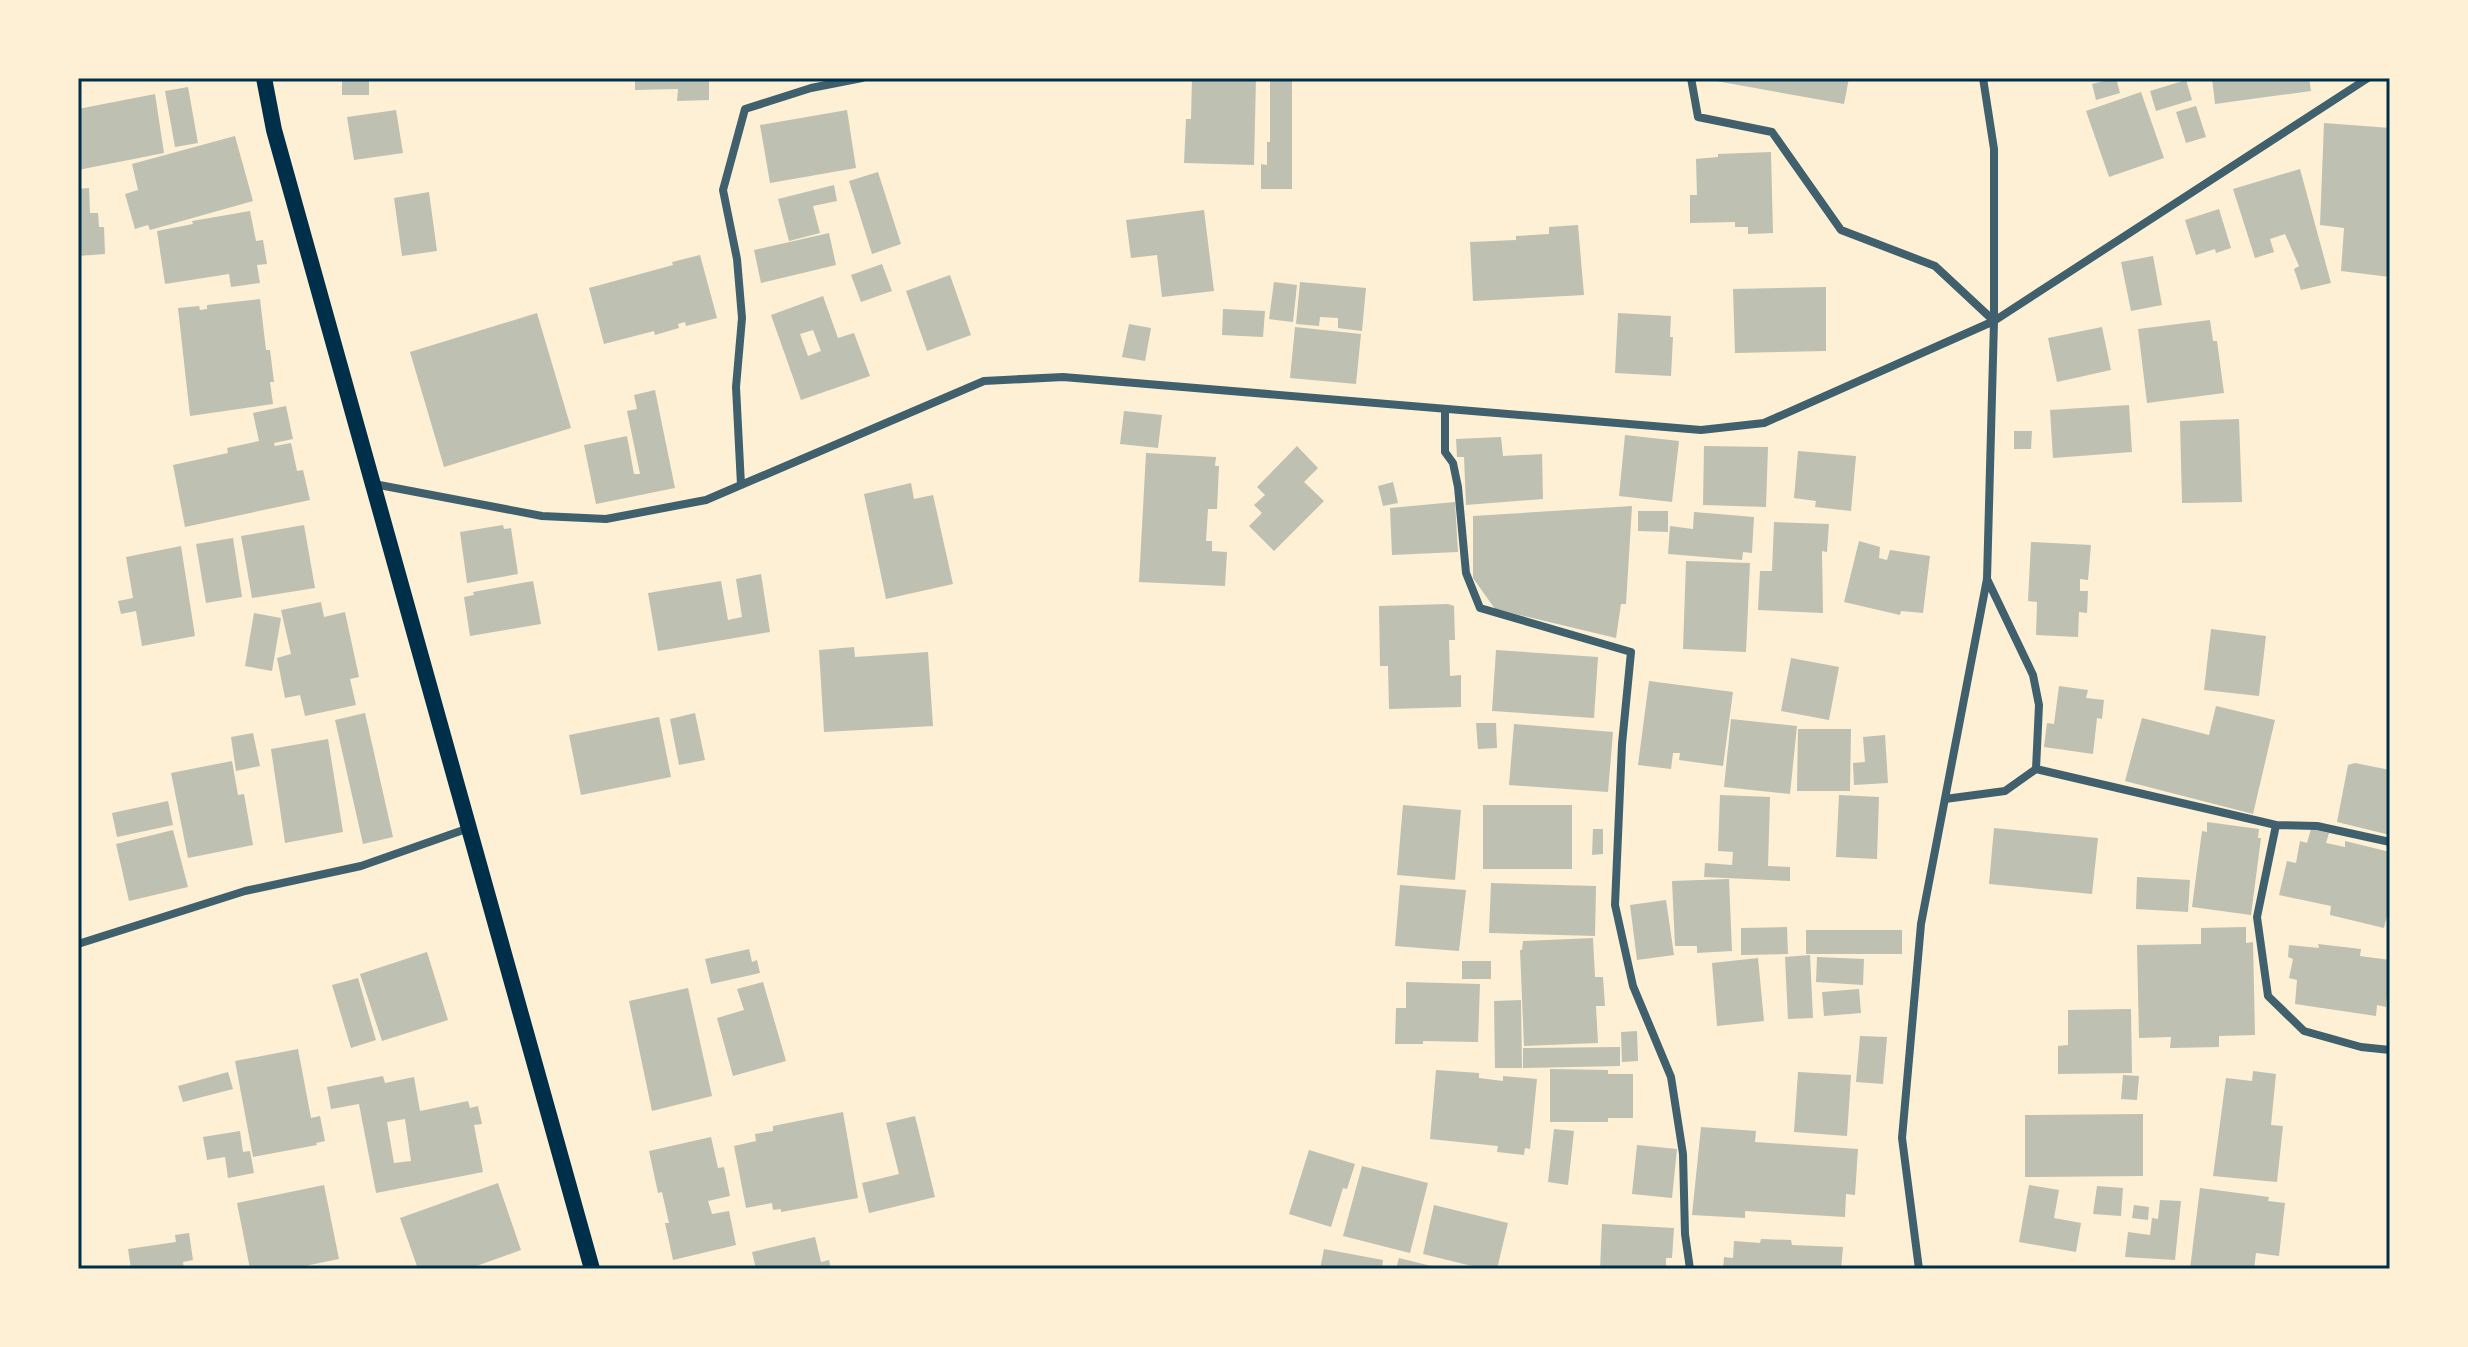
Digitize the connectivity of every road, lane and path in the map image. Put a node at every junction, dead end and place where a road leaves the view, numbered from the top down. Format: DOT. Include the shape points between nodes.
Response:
graph roads {
  1 [pos="264,78"];
  2 [pos="862,78"];
  3 [pos="1691,78"];
  4 [pos="1983,78"];
  5 [pos="2368,78"];
  6 [pos="1994,321"];
  7 [pos="1445,409"];
  8 [pos="373,483"];
  9 [pos="741,485"];
  10 [pos="1987,579"];
  11 [pos="2036,769"];
  12 [pos="1945,799"];
  13 [pos="2276,825"];
  14 [pos="470,828"];
  15 [pos="2390,842"];
  16 [pos="78,944"];
  17 [pos="2390,1050"];
  18 [pos="592,1269"];
  19 [pos="1690,1269"];
  20 [pos="1919,1269"];
  1 -- 8 [label="main road"];
  2 -- 9 [label="street" via="745,109 723,190 742,318 736,387"];
  3 -- 6 [label="street" via="1698,117 1772,132 1841,230 1935,266"];
  4 -- 6 [label="street" via="1994,149"];
  5 -- 6 [label="street"];
  6 -- 7 [label="street" via="1764,423 1701,430"];
  6 -- 10 [label="street"];
  7 -- 9 [label="street" via="1063,377 984,381"];
  7 -- 19 [label="street" via="1445,452 1458,487 1466,573 1480,608 1631,652 1615,905 1633,986 1671,1077 1683,1154"];
  8 -- 9 [label="street" via="542,516 606,519 706,500"];
  8 -- 14 [label="main road"];
  10 -- 11 [label="street" via="2033,675 2039,705"];
  10 -- 12 [label="street"];
  11 -- 12 [label="street" via="2005,791"];
  11 -- 13 [label="street"];
  12 -- 20 [label="street" via="1921,924 1902,1138"];
  13 -- 15 [label="street" via="2317,826"];
  13 -- 17 [label="street" via="2257,917 2268,996 2304,1031"];
  14 -- 16 [label="street" via="361,866 245,891"];
  14 -- 18 [label="main road"];
}
